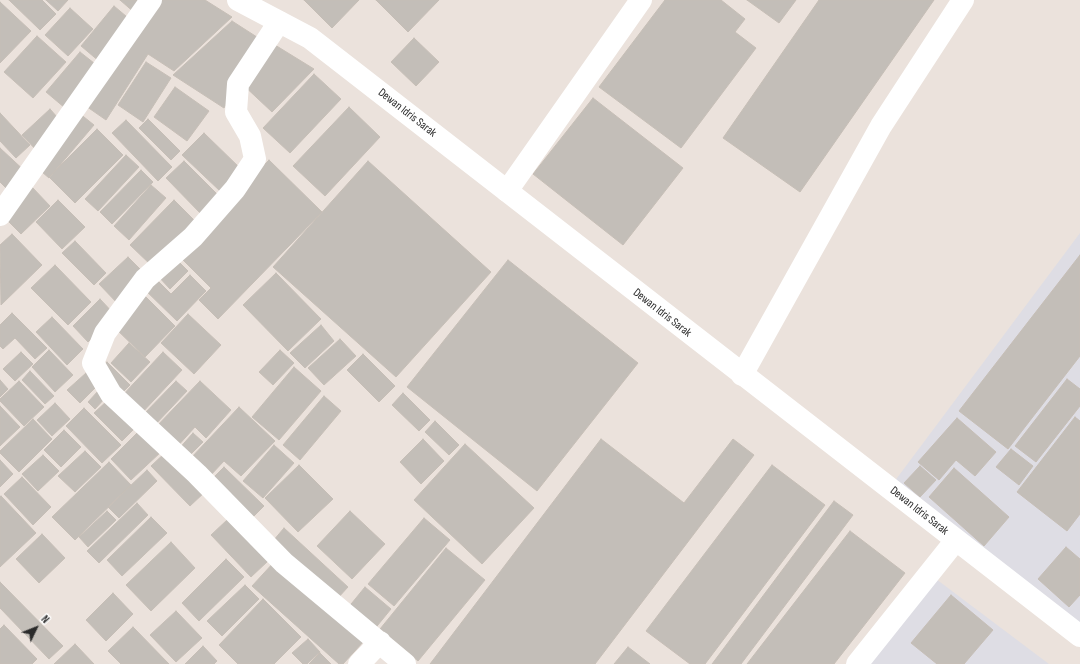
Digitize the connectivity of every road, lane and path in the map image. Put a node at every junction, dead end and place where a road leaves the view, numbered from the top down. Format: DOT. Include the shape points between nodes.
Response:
graph roads {
  1 [pos="151,0"];
  2 [pos="238,0"];
  3 [pos="641,0"];
  4 [pos="963,0"];
  5 [pos="279,22"];
  6 [pos="507,191"];
  7 [pos="0,215"];
  8 [pos="742,375"];
  9 [pos="956,540"];
  10 [pos="1080,636"];
  11 [pos="380,642"];
  12 [pos="359,664"];
  13 [pos="405,664"];
  14 [pos="857,664"];
  1 -- 7 [label="street"];
  2 -- 5 [label="street, Dewan Idris Sarak"];
  3 -- 6 [label="street"];
  4 -- 8 [label="street" via="881,126"];
  5 -- 6 [label="street, Dewan Idris Sarak" via="310,38"];
  5 -- 11 [label="street" via="238,84 236,112 250,136 255,160 235,189 193,237 145,279 105,333 93,363 111,394 197,474 284,563"];
  6 -- 8 [label="street, Dewan Idris Sarak"];
  8 -- 9 [label="street, Dewan Idris Sarak"];
  9 -- 10 [label="street, Dewan Idris Sarak"];
  9 -- 14 [label="street"];
  11 -- 12 [label="street"];
  11 -- 13 [label="street"];
}
